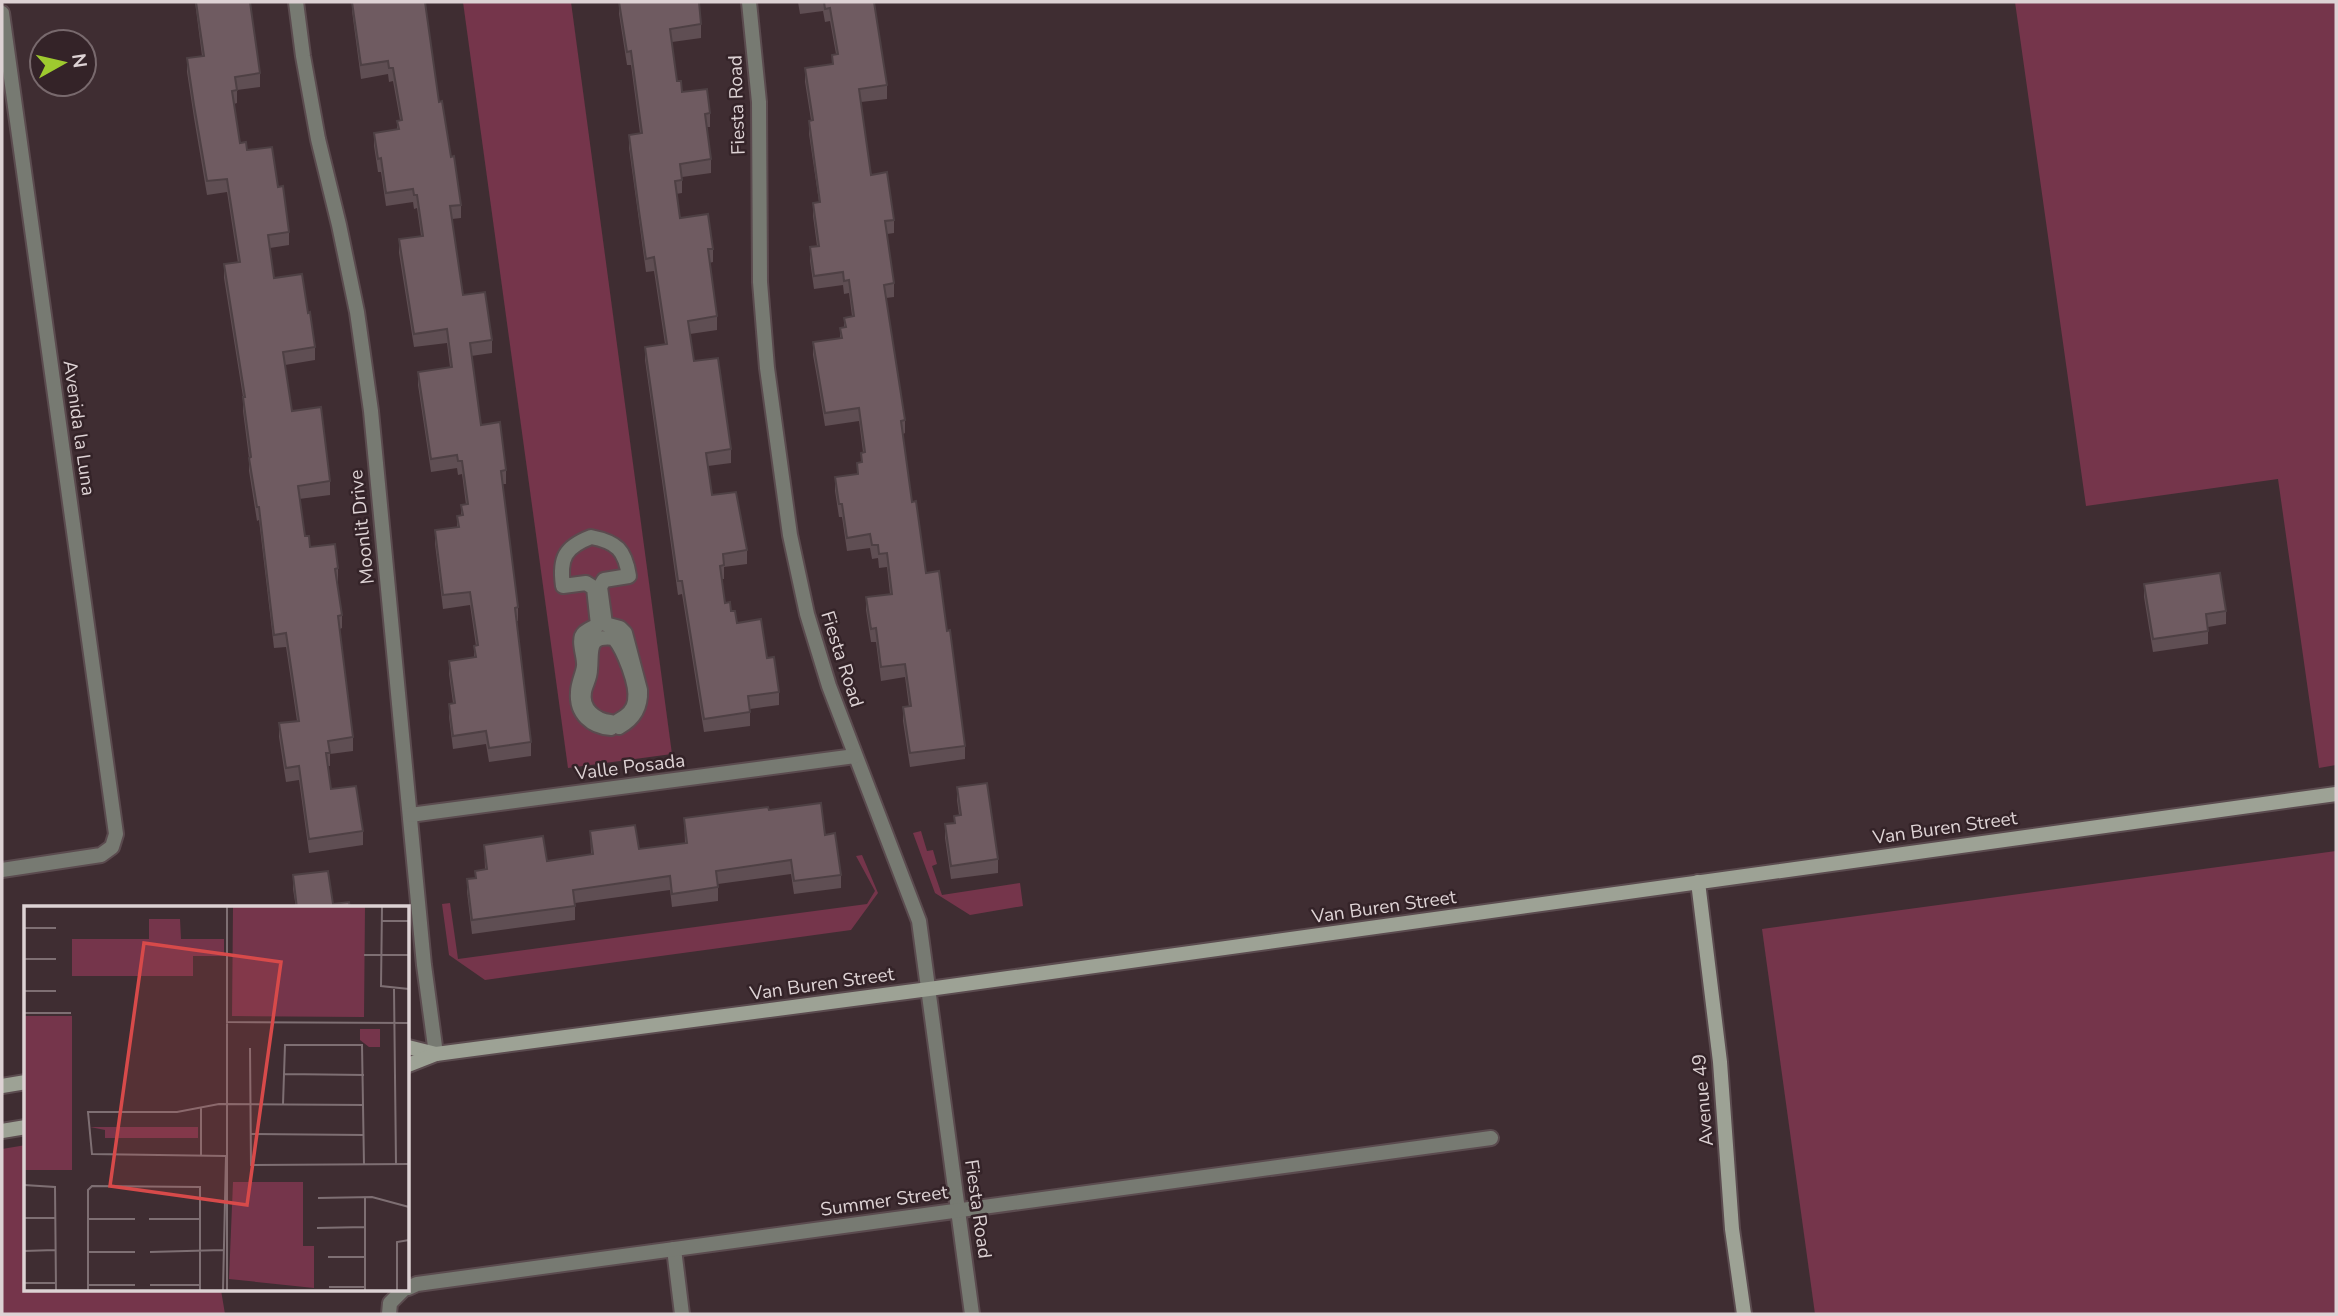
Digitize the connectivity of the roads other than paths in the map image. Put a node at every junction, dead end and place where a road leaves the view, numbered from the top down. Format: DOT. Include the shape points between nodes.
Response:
graph roads {
  1 [pos="296,2"];
  2 [pos="749,2"];
  3 [pos="2,13"];
  4 [pos="590,659"];
  5 [pos="855,756"];
  6 [pos="2336,794"];
  7 [pos="410,815"];
  8 [pos="2,870"];
  9 [pos="1698,882"];
  10 [pos="929,989"];
  11 [pos="410,1048"];
  12 [pos="436,1054"];
  13 [pos="410,1064"];
  14 [pos="24,1082"];
  15 [pos="2,1086"];
  16 [pos="24,1127"];
  17 [pos="2,1131"];
  18 [pos="1491,1138"];
  19 [pos="958,1210"];
  20 [pos="674,1249"];
  21 [pos="410,1287"];
  22 [pos="403,1292"];
  23 [pos="390,1308"];
  24 [pos="682,1314"];
  25 [pos="972,1314"];
  26 [pos="1744,1314"];
  1 -- 7 [label="street, Moonlit Drive" via="318,139 359,324"];
  2 -- 5 [label="street, Fiesta Road" via="759,102 760,282 777,455 807,614"];
  3 -- 8 [label="street, Avenida la Luna" via="116,835 112,848 101,855"];
  4 -- 4 [label="street" via="583,693 587,711 610,722 611,728 589,721 578,700 584,662 581,638 598,625 594,588 586,583 563,586 561,571 564,557 575,544 591,537 620,549 627,562 629,576 604,580 600,587 605,624 625,633 640,690 638,710 619,727 618,721 626,717 636,699 628,664 614,638 594,642"];
  5 -- 7 [label="street, Valle Posada"];
  5 -- 10 [label="street, Fiesta Road" via="919,921"];
  6 -- 9 [label="street, Van Buren Street"];
  7 -- 12 [label="street, Moonlit Drive"];
  9 -- 10 [label="street, Van Buren Street"];
  9 -- 26 [label="street, Avenue 49"];
  10 -- 12 [label="street, Van Buren Street"];
  10 -- 19 [label="street, Fiesta Road"];
  11 -- 12 [label="street, Van Buren Street"];
  12 -- 13 [label="street, Van Buren Street"];
  14 -- 15 [label="street"];
  16 -- 17 [label="street"];
  18 -- 19 [label="street, Summer Street"];
  19 -- 20 [label="street, Summer Street"];
  19 -- 25 [label="street, Fiesta Road"];
  20 -- 21 [label="street, Summer Street"];
  20 -- 24 [label="street"];
  22 -- 23 [label="street, Summer Street"];
}
